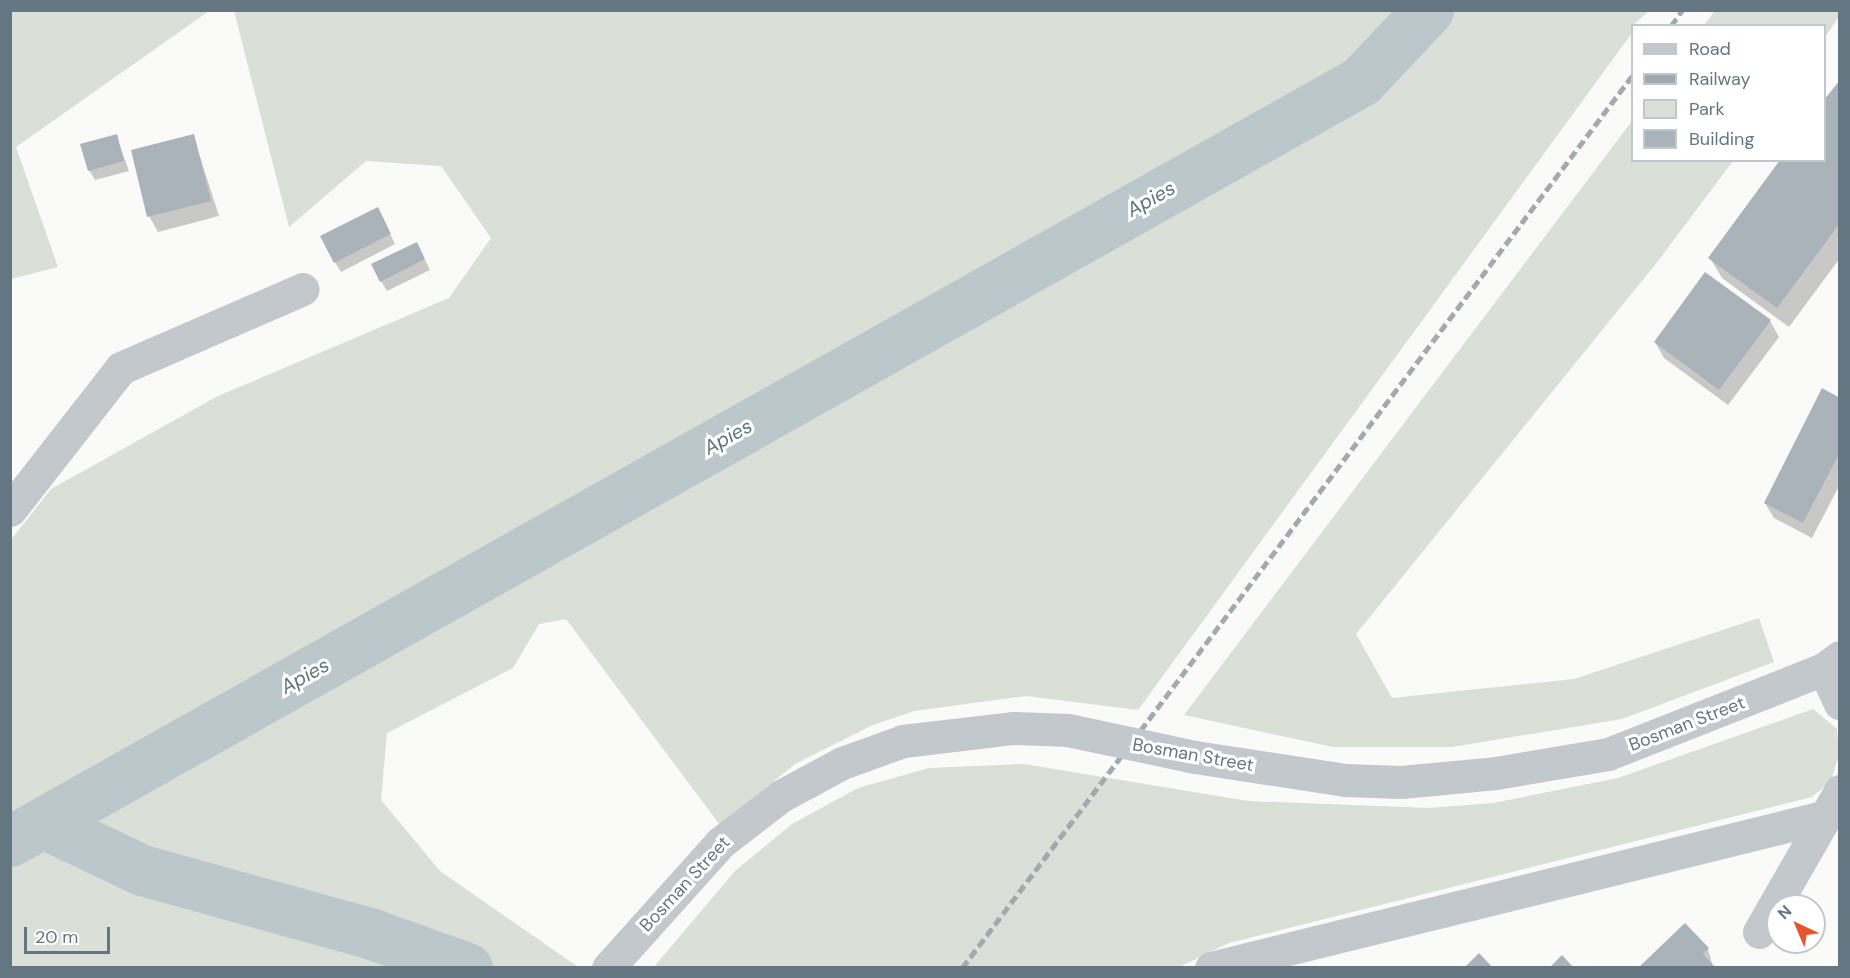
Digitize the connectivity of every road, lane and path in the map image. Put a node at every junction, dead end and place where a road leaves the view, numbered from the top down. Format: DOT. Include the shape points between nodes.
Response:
graph roads {
  1 [pos="303,289"];
  2 [pos="10,510"];
  3 [pos="1832,663"];
  4 [pos="1839,704"];
  5 [pos="1833,803"];
  6 [pos="1759,932"];
  7 [pos="608,968"];
  8 [pos="1211,968"];
  1 -- 2 [label="street" via="121,368"];
  3 -- 4 [label="street"];
  3 -- 7 [label="street, Bosman Street, bridge" via="1608,754 1496,773 1378,781 1195,757 1068,730 1014,728 903,741 842,763 781,796 720,843"];
  5 -- 6 [label="street"];
  5 -- 8 [label="street"];
}
